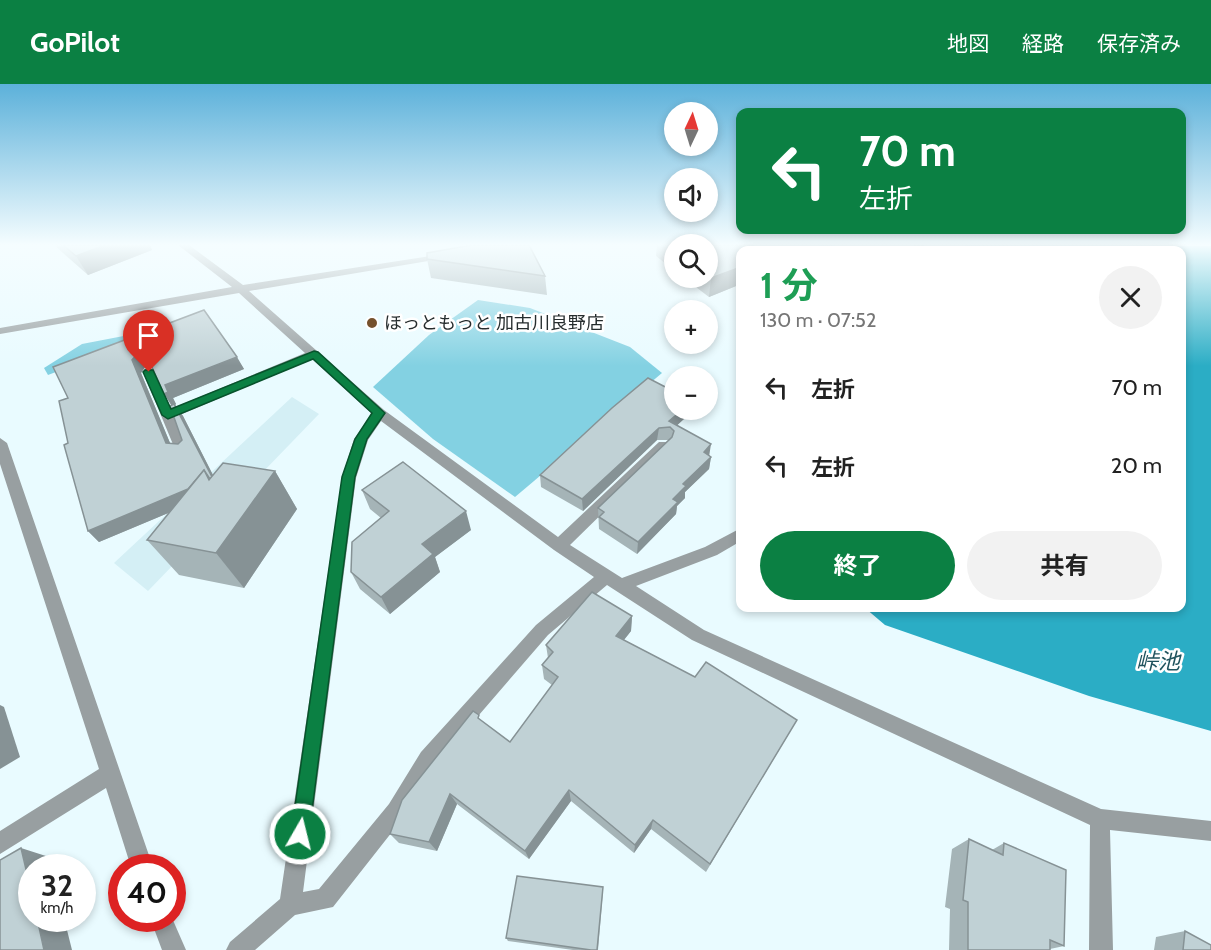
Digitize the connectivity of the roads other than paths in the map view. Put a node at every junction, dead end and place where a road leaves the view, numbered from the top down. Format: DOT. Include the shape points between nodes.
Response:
graph roads {
  1 [pos="236,285"];
  2 [pos="269,285"];
  3 [pos="242,290"];
  4 [pos="0,331"];
  5 [pos="314,354"];
  6 [pos="149,372"];
  7 [pos="379,413"];
  8 [pos="168,415"];
  9 [pos="0,443"];
  10 [pos="664,445"];
  11 [pos="182,451"];
  12 [pos="736,537"];
  13 [pos="559,546"];
  14 [pos="614,580"];
  15 [pos="111,772"];
  16 [pos="1100,819"];
  17 [pos="1211,831"];
  18 [pos="0,843"];
  19 [pos="138,854"];
  20 [pos="290,905"];
  21 [pos="167,932"];
  22 [pos="174,950"];
  23 [pos="238,950"];
  24 [pos="1101,950"];
  1 -- 3 [label="street"];
  2 -- 3 [label="street"];
  3 -- 4 [label="street"];
  3 -- 5 [label="street"];
  5 -- 7 [label="street"];
  5 -- 8 [label="street"];
  6 -- 8 [label="street"];
  7 -- 13 [label="street"];
  7 -- 20 [label="street" via="362,439 349,477"];
  8 -- 11 [label="street"];
  9 -- 15 [label="street"];
  10 -- 13 [label="street"];
  12 -- 14 [label="street" via="711,551"];
  13 -- 14 [label="street"];
  14 -- 16 [label="street" via="698,635"];
  14 -- 20 [label="street" via="542,630 428,759 396,811 325,898"];
  15 -- 18 [label="street"];
  15 -- 19 [label="street"];
  16 -- 17 [label="street"];
  16 -- 24 [label="street"];
  20 -- 23 [label="street"];
  21 -- 22 [label="street"];
}
